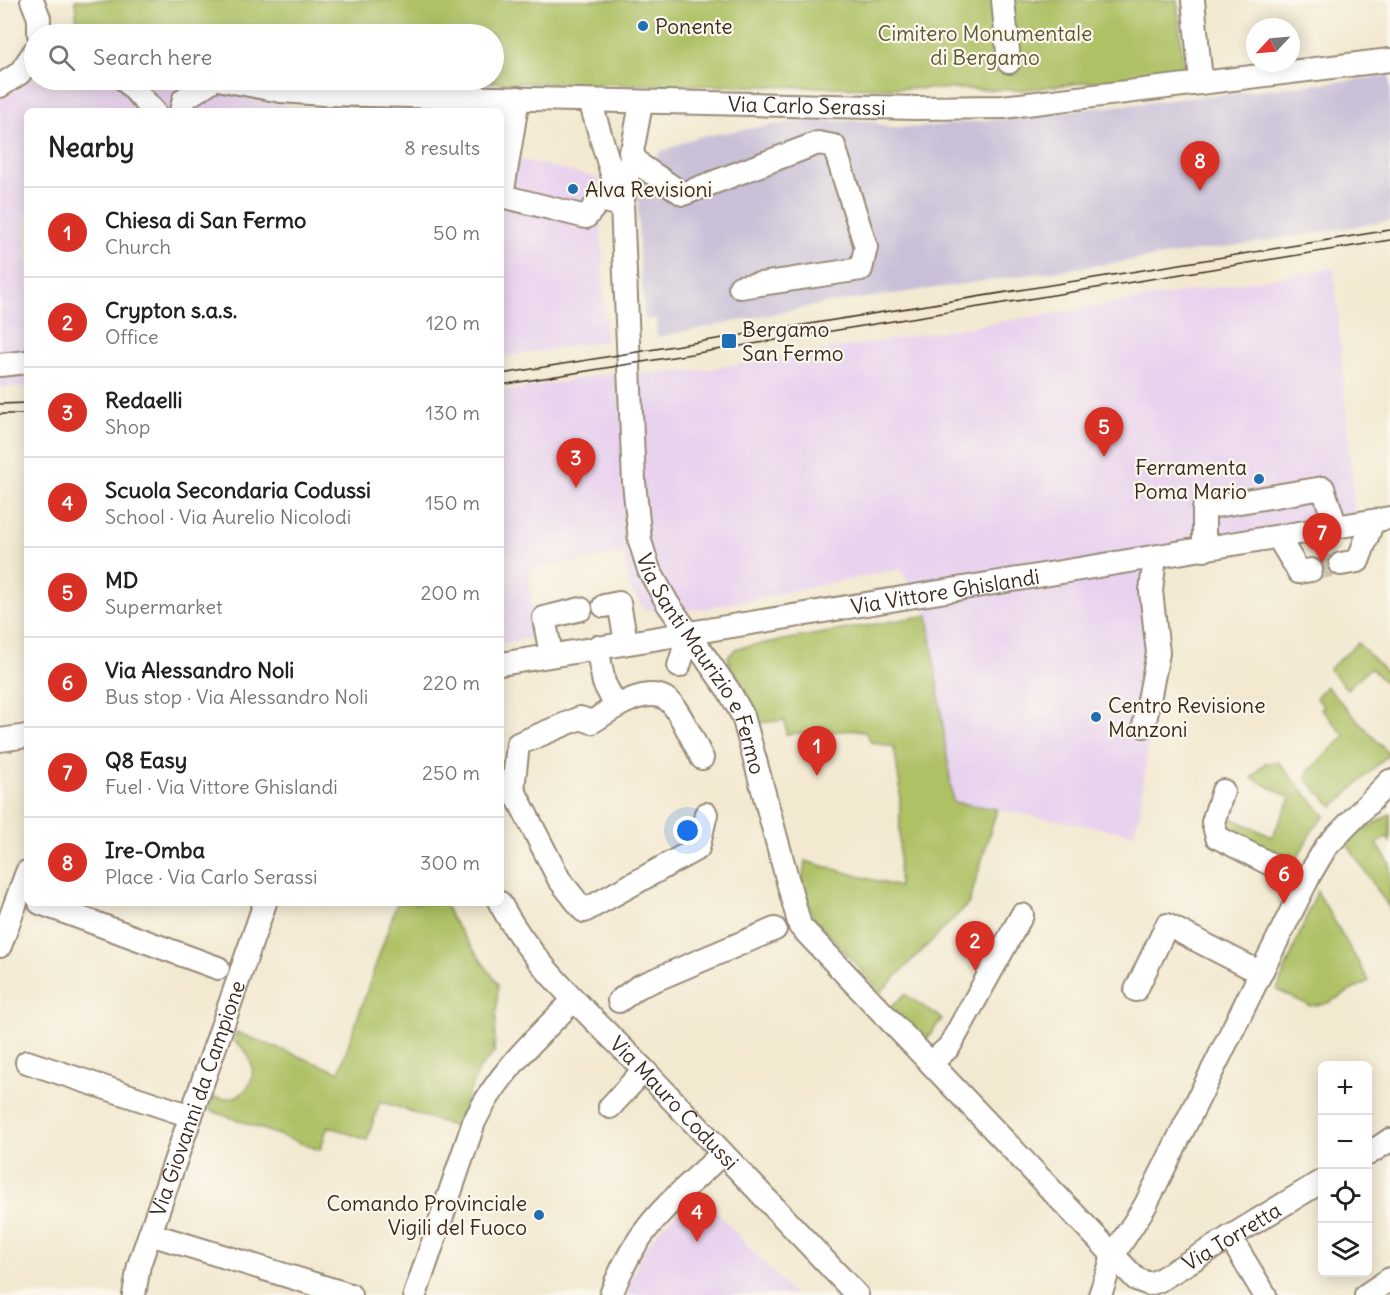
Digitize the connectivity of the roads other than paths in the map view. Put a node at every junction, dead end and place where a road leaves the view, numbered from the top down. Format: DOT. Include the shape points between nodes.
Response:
graph roads {
  1 [pos="32,0"];
  2 [pos="1003,0"];
  3 [pos="1193,0"];
  4 [pos="39,24"];
  5 [pos="1390,60"];
  6 [pos="1008,62"];
  7 [pos="24,67"];
  8 [pos="1201,81"];
  9 [pos="0,86"];
  10 [pos="134,90"];
  11 [pos="198,90"];
  12 [pos="271,90"];
  13 [pos="518,98"];
  14 [pos="590,101"];
  15 [pos="641,104"];
  16 [pos="151,108"];
  17 [pos="182,108"];
  18 [pos="632,162"];
  19 [pos="504,184"];
  20 [pos="504,196"];
  21 [pos="622,205"];
  22 [pos="740,287"];
  23 [pos="24,362"];
  24 [pos="0,365"];
  25 [pos="1382,520"];
  26 [pos="1336,527"];
  27 [pos="1278,537"];
  28 [pos="1204,550"];
  29 [pos="1155,557"];
  30 [pos="1341,564"];
  31 [pos="1311,570"];
  32 [pos="604,606"];
  33 [pos="581,609"];
  34 [pos="689,633"];
  35 [pos="626,642"];
  36 [pos="597,647"];
  37 [pos="551,654"];
  38 [pos="504,663"];
  39 [pos="670,701"];
  40 [pos="616,706"];
  41 [pos="1144,726"];
  42 [pos="24,736"];
  43 [pos="0,740"];
  44 [pos="702,758"];
  45 [pos="1390,781"];
  46 [pos="1223,790"];
  47 [pos="706,814"];
  48 [pos="1306,882"];
  49 [pos="23,897"];
  50 [pos="48,906"];
  51 [pos="265,906"];
  52 [pos="502,906"];
  53 [pos="1022,915"];
  54 [pos="775,928"];
  55 [pos="0,946"];
  56 [pos="218,968"];
  57 [pos="1261,973"];
  58 [pos="1136,990"];
  59 [pos="574,1000"];
  60 [pos="619,1001"];
  61 [pos="27,1062"];
  62 [pos="932,1063"];
  63 [pos="644,1070"];
  64 [pos="610,1107"];
  65 [pos="191,1116"];
  66 [pos="1390,1140"];
  67 [pos="1372,1151"];
  68 [pos="722,1154"];
  69 [pos="1318,1184"];
  70 [pos="150,1234"];
  71 [pos="1230,1237"];
  72 [pos="1113,1254"];
  73 [pos="1390,1278"];
  74 [pos="134,1295"];
  75 [pos="350,1295"];
  76 [pos="415,1295"];
  77 [pos="611,1295"];
  78 [pos="857,1295"];
  79 [pos="1100,1295"];
  80 [pos="1265,1295"];
  81 [pos="1366,1295"];
  1 -- 4 [label="street"];
  2 -- 6 [label="street"];
  3 -- 8 [label="street"];
  5 -- 8 [label="street, Via Carlo Serassi"];
  7 -- 9 [label="street"];
  8 -- 15 [label="street, Via Carlo Serassi" via="1003,107"];
  10 -- 16 [label="street"];
  11 -- 17 [label="street" via="184,99"];
  12 -- 13 [label="street, Via Carlo Serassi"];
  13 -- 14 [label="street, Via Carlo Serassi"];
  13 -- 19 [label="street"];
  14 -- 15 [label="street, Via Carlo Serassi"];
  14 -- 21 [label="street, Via Santi Maurizio e Fermo"];
  15 -- 18 [label="street, Via Santi Maurizio e Fermo"];
  18 -- 21 [label="street, Via Santi Maurizio e Fermo"];
  18 -- 22 [label="street" via="683,194 818,143 834,146 866,247 861,269"];
  20 -- 21 [label="street" via="586,217 600,200"];
  21 -- 34 [label="street, Via Santi Maurizio e Fermo" via="633,471 640,541 649,570"];
  23 -- 24 [label="street"];
  25 -- 26 [label="street, Via Vittore Ghislandi"];
  25 -- 30 [label="street" via="1358,561"];
  26 -- 27 [label="street, Via Vittore Ghislandi"];
  26 -- 28 [label="street" via="1323,488 1312,489 1204,508"];
  27 -- 28 [label="street, Via Vittore Ghislandi"];
  27 -- 31 [label="street" via="1299,572"];
  28 -- 29 [label="street, Via Vittore Ghislandi"];
  29 -- 34 [label="street, Via Vittore Ghislandi"];
  29 -- 41 [label="street" via="1151,591 1158,653"];
  32 -- 35 [label="street" via="619,603"];
  33 -- 37 [label="street" via="544,618"];
  34 -- 35 [label="street, Via Vittore Ghislandi"];
  34 -- 39 [label="street"];
  34 -- 62 [label="street, Via Santi Maurizio e Fermo" via="743,716 801,926"];
  35 -- 36 [label="street, Via Vittore Ghislandi"];
  36 -- 37 [label="street, Via Vittore Ghislandi"];
  36 -- 40 [label="street" via="604,683"];
  37 -- 38 [label="street, Via Vittore Ghislandi"];
  39 -- 40 [label="street" via="657,696 629,699"];
  39 -- 44 [label="street"];
  40 -- 47 [label="street" via="592,722 580,718 518,744 513,789 559,879 584,911 698,848"];
  42 -- 43 [label="street"];
  45 -- 48 [label="street" via="1326,847"];
  46 -- 48 [label="street" via="1213,822 1216,837"];
  48 -- 57 [label="street"];
  49 -- 55 [label="street"];
  50 -- 56 [label="street"];
  51 -- 65 [label="street, Via Giovanni da Campione"];
  52 -- 59 [label="street, Via Mauro Codussi" via="539,960"];
  53 -- 62 [label="street" via="950,1047"];
  54 -- 60 [label="street" via="638,987"];
  57 -- 58 [label="street" via="1167,925"];
  57 -- 72 [label="street" via="1145,1206"];
  59 -- 63 [label="street, Via Mauro Codussi"];
  59 -- 76 [label="street" via="498,1079 486,1097"];
  61 -- 65 [label="street"];
  62 -- 72 [label="street, Via Santi Maurizio e Fermo"];
  63 -- 64 [label="street"];
  63 -- 68 [label="street, Via Mauro Codussi"];
  65 -- 70 [label="street, Via Giovanni da Campione"];
  66 -- 67 [label="street"];
  68 -- 77 [label="street" via="641,1233"];
  68 -- 78 [label="street, Via Mauro Codussi"];
  69 -- 71 [label="street, Via Torretta"];
  70 -- 74 [label="street, Via Giovanni da Campione"];
  70 -- 75 [label="street"];
  71 -- 72 [label="street, Via Torretta" via="1149,1284 1136,1279"];
  71 -- 80 [label="street"];
  72 -- 79 [label="street"];
  73 -- 81 [label="street"];
}
